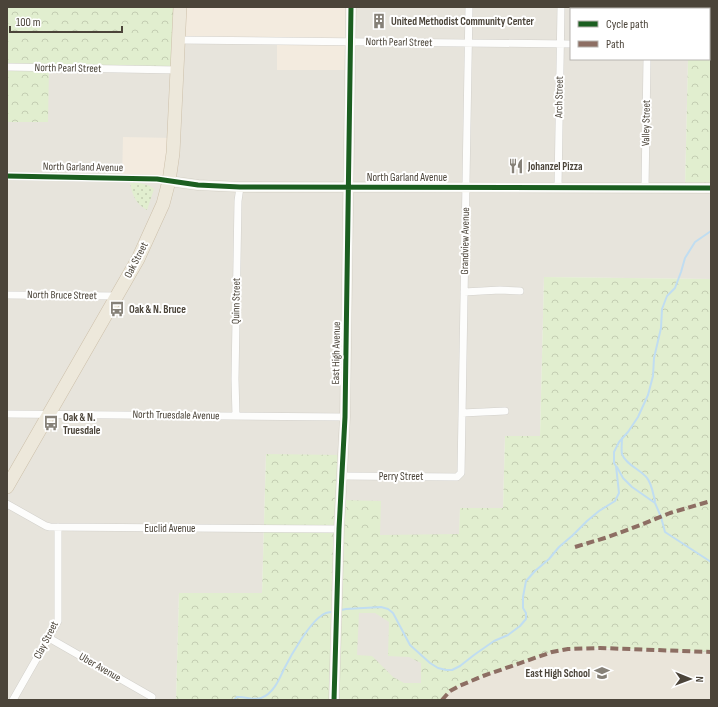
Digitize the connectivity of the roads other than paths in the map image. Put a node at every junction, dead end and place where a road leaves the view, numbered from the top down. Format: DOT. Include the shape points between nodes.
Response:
graph roads {
  1 [pos="180,7"];
  2 [pos="351,7"];
  3 [pos="468,7"];
  4 [pos="561,7"];
  5 [pos="178,40"];
  6 [pos="350,42"];
  7 [pos="468,43"];
  8 [pos="560,44"];
  9 [pos="570,44"];
  10 [pos="647,60"];
  11 [pos="7,67"];
  12 [pos="177,70"];
  13 [pos="7,176"];
  14 [pos="169,181"];
  15 [pos="240,187"];
  16 [pos="348,187"];
  17 [pos="558,187"];
  18 [pos="466,188"];
  19 [pos="645,188"];
  20 [pos="711,188"];
  21 [pos="520,291"];
  22 [pos="464,292"];
  23 [pos="7,295"];
  24 [pos="117,296"];
  25 [pos="505,411"];
  26 [pos="462,413"];
  27 [pos="7,414"];
  28 [pos="48,414"];
  29 [pos="236,416"];
  30 [pos="345,417"];
  31 [pos="460,475"];
  32 [pos="342,476"];
  33 [pos="7,487"];
  34 [pos="7,504"];
  35 [pos="58,527"];
  36 [pos="339,529"];
  37 [pos="49,638"];
  38 [pos="152,697"];
  39 [pos="13,700"];
  40 [pos="334,700"];
  1 -- 5 [label="highway, Oak Street"];
  2 -- 6 [label="street, East High Avenue"];
  3 -- 7 [label="street, Grandview Avenue"];
  4 -- 8 [label="street, Arch Street"];
  5 -- 6 [label="street, North Pearl Street"];
  5 -- 12 [label="highway, Oak Street"];
  6 -- 7 [label="street, North Pearl Street"];
  6 -- 16 [label="street, East High Avenue"];
  7 -- 8 [label="street, North Pearl Street"];
  7 -- 18 [label="street, Grandview Avenue"];
  8 -- 9 [label="street, North Pearl Street"];
  8 -- 17 [label="street, Arch Street"];
  10 -- 19 [label="street, Valley Street"];
  11 -- 12 [label="street, North Pearl Street"];
  12 -- 14 [label="highway, Oak Street" via="175,138"];
  13 -- 14 [label="street, North Garland Avenue"];
  14 -- 15 [label="street, North Garland Avenue"];
  14 -- 24 [label="highway, Oak Street" via="160,211"];
  15 -- 16 [label="street, North Garland Avenue"];
  15 -- 29 [label="street, Quinn Street"];
  16 -- 18 [label="street, North Garland Avenue"];
  16 -- 30 [label="street, East High Avenue"];
  17 -- 18 [label="street, North Garland Avenue"];
  17 -- 19 [label="street, North Garland Avenue"];
  18 -- 22 [label="street, Grandview Avenue"];
  19 -- 20 [label="street, North Garland Avenue"];
  21 -- 22 [label="street"];
  22 -- 26 [label="street, Grandview Avenue"];
  23 -- 24 [label="street, North Bruce Street"];
  24 -- 28 [label="highway, Oak Street"];
  25 -- 26 [label="street"];
  26 -- 31 [label="street, Grandview Avenue"];
  27 -- 28 [label="street, North Truesdale Avenue"];
  28 -- 29 [label="street, North Truesdale Avenue"];
  28 -- 33 [label="highway, Oak Street"];
  29 -- 30 [label="street, North Truesdale Avenue"];
  30 -- 32 [label="street, East High Avenue"];
  31 -- 32 [label="street, Perry Street"];
  32 -- 36 [label="street, East High Avenue"];
  34 -- 35 [label="street, Euclid Avenue" via="46,526"];
  35 -- 36 [label="street, Euclid Avenue"];
  35 -- 37 [label="street, Clay Street" via="58,621"];
  36 -- 40 [label="street, East High Avenue"];
  37 -- 38 [label="street, Uber Avenue"];
  37 -- 39 [label="street, Clay Street"];
}
